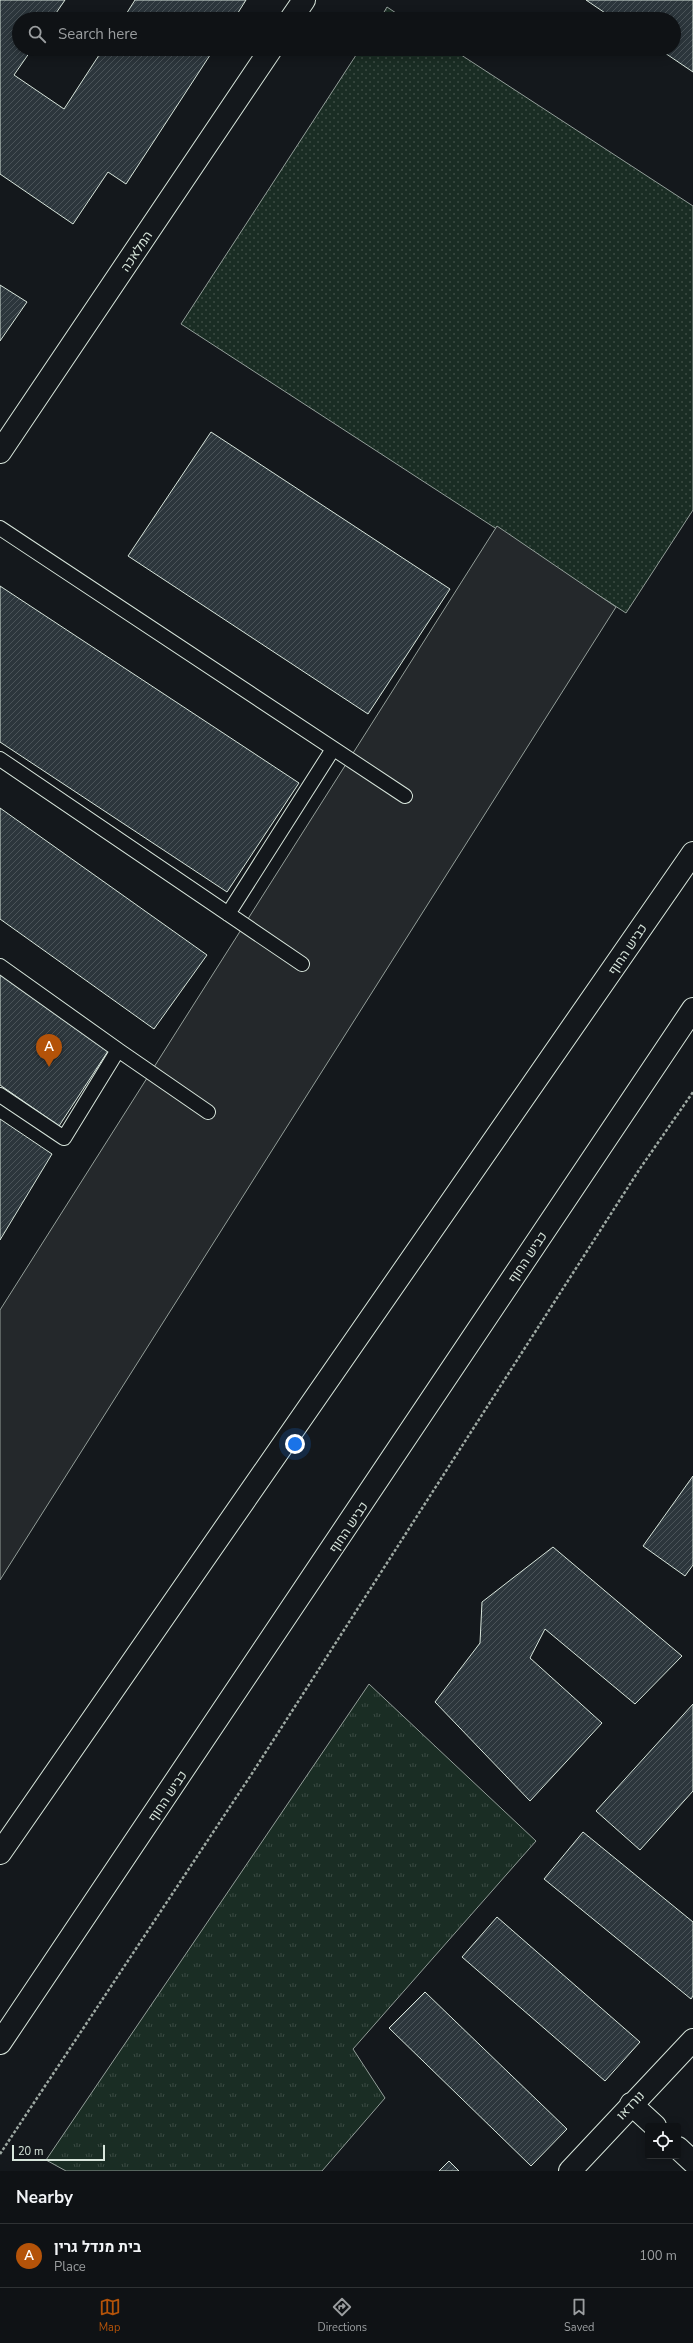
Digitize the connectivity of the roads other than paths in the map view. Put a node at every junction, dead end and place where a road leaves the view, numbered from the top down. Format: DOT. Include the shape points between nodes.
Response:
graph roads {
  1 [pos="304,0"];
  2 [pos="296,12"];
  3 [pos="266,56"];
  4 [pos="0,452"];
  5 [pos="0,528"];
  6 [pos="333,749"];
  7 [pos="0,759"];
  8 [pos="405,796"];
  9 [pos="693,853"];
  10 [pos="228,914"];
  11 [pos="302,964"];
  12 [pos="0,966"];
  13 [pos="693,1009"];
  14 [pos="118,1050"];
  15 [pos="0,1095"];
  16 [pos="208,1112"];
  17 [pos="0,1853"];
  18 [pos="693,2040"];
  19 [pos="0,2043"];
  20 [pos="631,2104"];
  21 [pos="652,2123"];
  22 [pos="681,2151"];
  23 [pos="693,2162"];
  24 [pos="570,2171"];
  1 -- 2 [label="main road"];
  3 -- 4 [label="main road, המלאכה"];
  5 -- 6 [label="lane"];
  6 -- 8 [label="lane"];
  6 -- 10 [label="lane"];
  7 -- 10 [label="lane"];
  9 -- 17 [label="main road, כביש החוף"];
  10 -- 11 [label="lane"];
  12 -- 14 [label="lane"];
  13 -- 19 [label="main road, כביש החוף"];
  14 -- 15 [label="lane" via="64,1138"];
  14 -- 16 [label="lane"];
  18 -- 20 [label="main road, נורדאו"];
  20 -- 21 [label="main road"];
  20 -- 24 [label="main road, נורדאו"];
  22 -- 23 [label="main road"];
}
